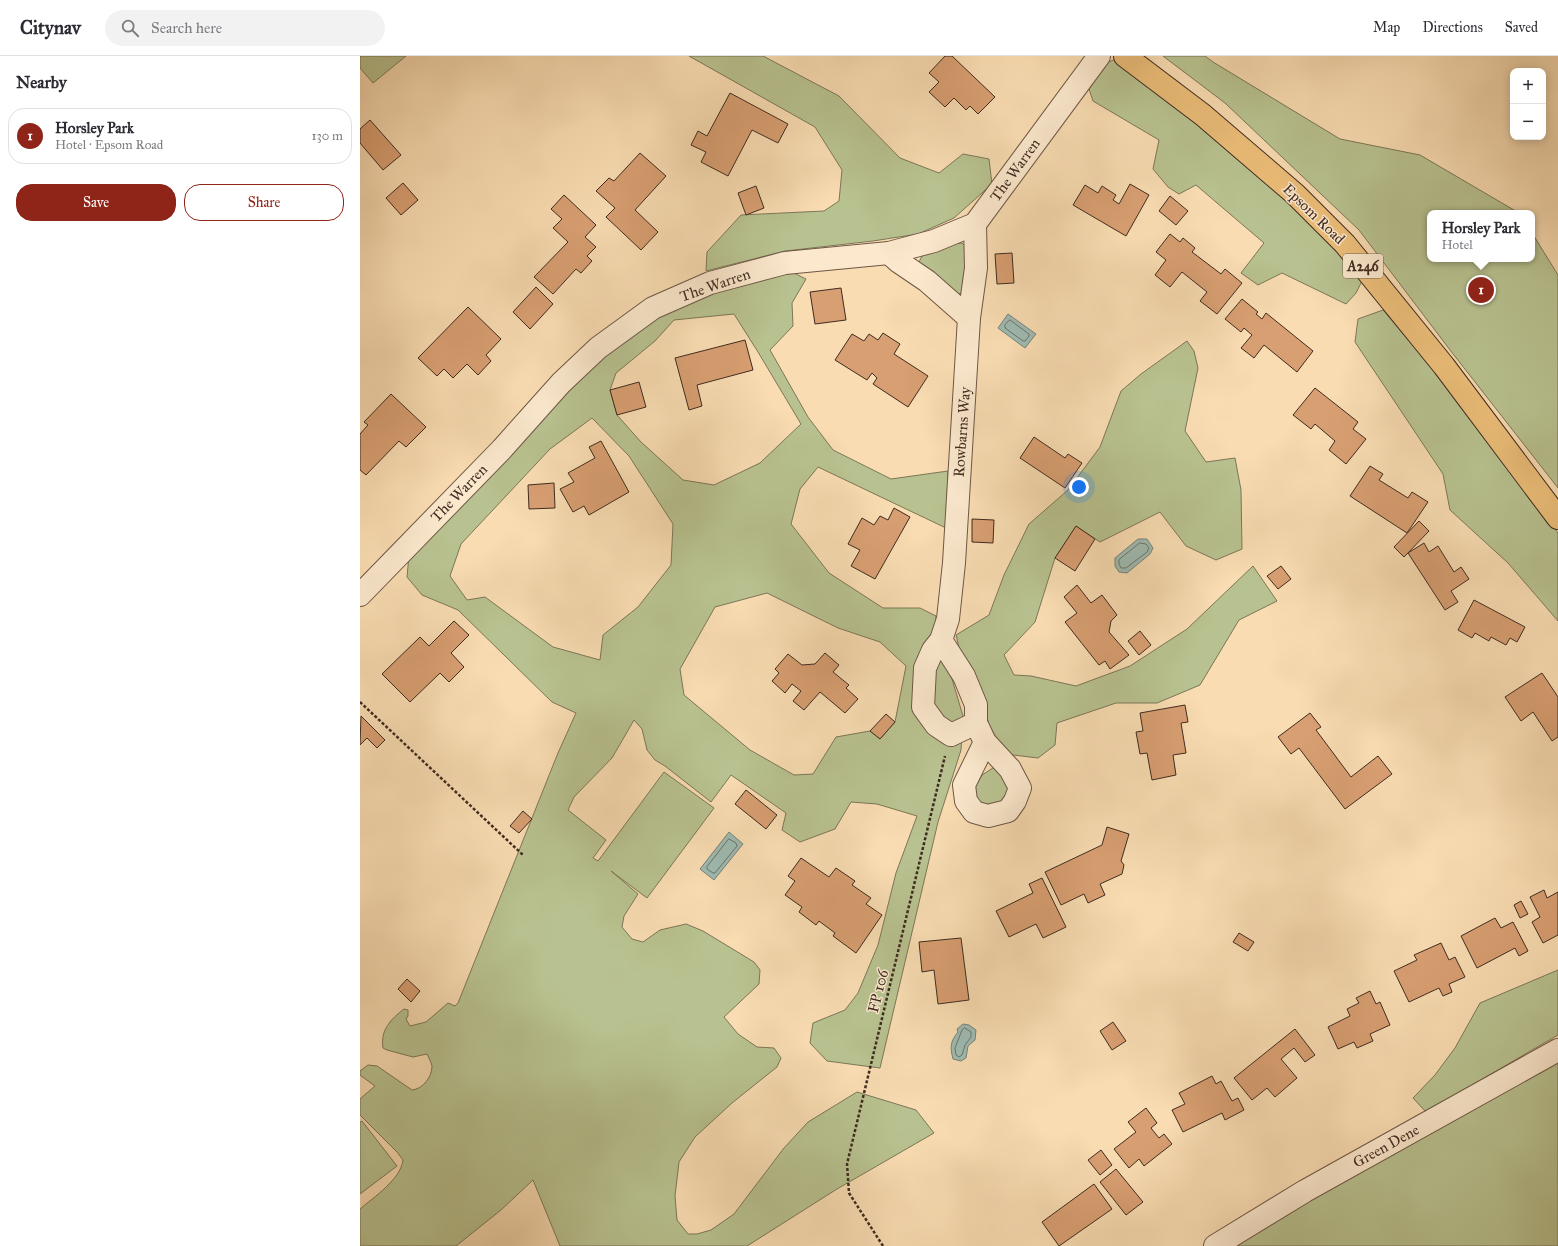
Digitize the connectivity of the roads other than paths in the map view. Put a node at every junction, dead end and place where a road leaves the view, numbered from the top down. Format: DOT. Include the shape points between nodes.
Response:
graph roads {
  1 [pos="1099,56"];
  2 [pos="1125,56"];
  3 [pos="975,224"];
  4 [pos="889,253"];
  5 [pos="969,318"];
  6 [pos="1558,518"];
  7 [pos="360,594"];
  8 [pos="941,640"];
  9 [pos="1558,1050"];
  10 [pos="1215,1246"];
  1 -- 3 [label="street, The Warren"];
  2 -- 6 [label="main road, Epsom Road / A246" via="1203,115 1289,189 1345,244 1444,366"];
  3 -- 4 [label="street, The Warren" via="934,240"];
  3 -- 5 [label="street, Rowbarns Way" via="976,268"];
  4 -- 5 [label="street" via="927,281"];
  4 -- 7 [label="street, The Warren" via="785,263 710,283 653,308 598,348 562,383 502,449"];
  5 -- 8 [label="street, Rowbarns Way" via="954,563 948,619"];
  8 -- 8 [label="street, Rowbarns Way" via="925,668 923,707 936,725 951,735 980,733 976,705 964,676"];
  9 -- 10 [label="street, Green Dene" via="1305,1191"];
}
